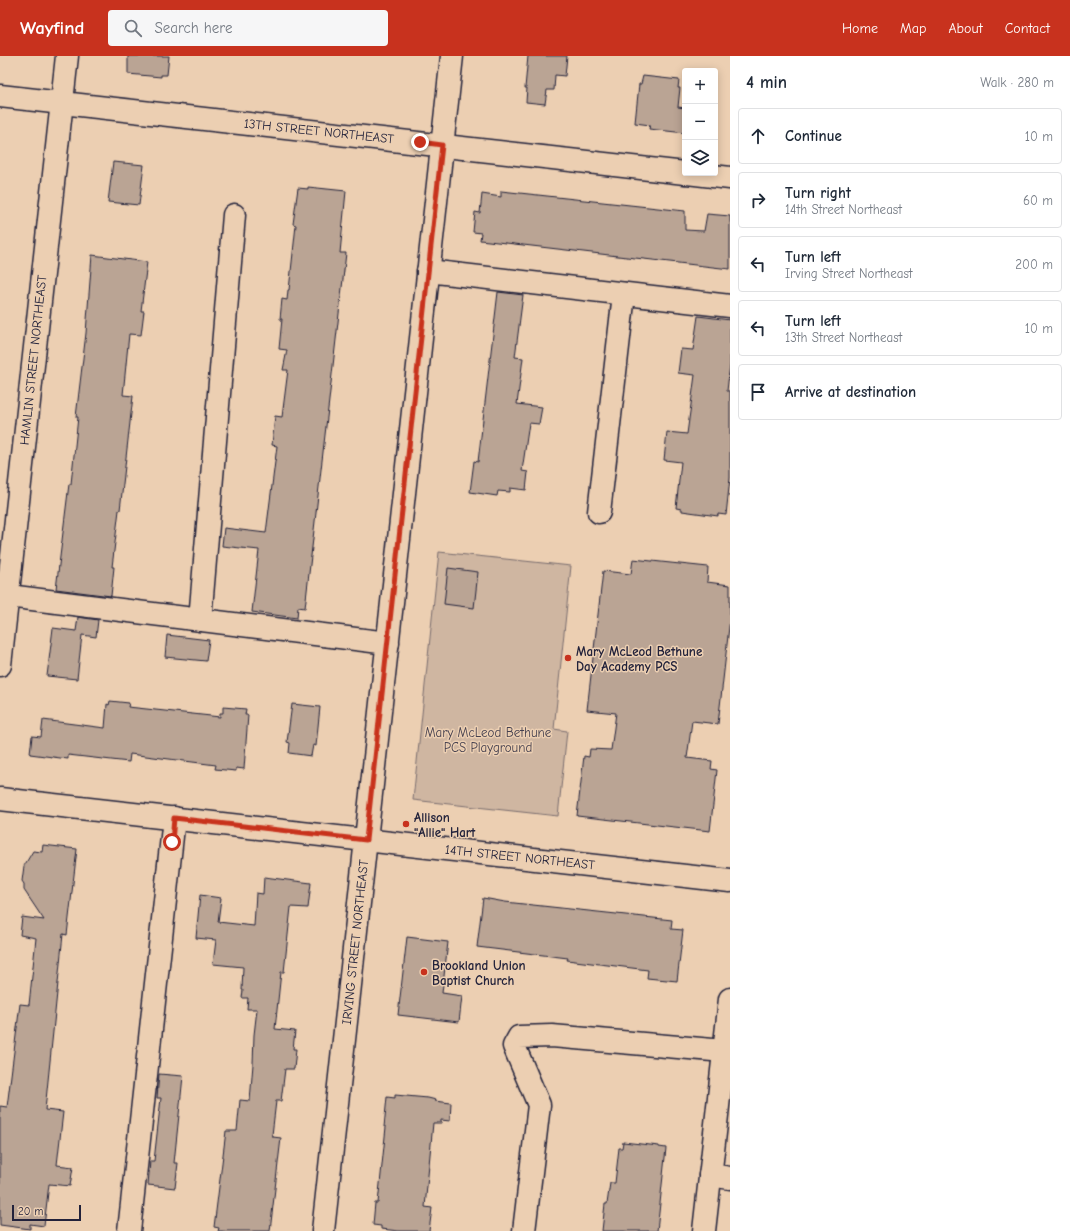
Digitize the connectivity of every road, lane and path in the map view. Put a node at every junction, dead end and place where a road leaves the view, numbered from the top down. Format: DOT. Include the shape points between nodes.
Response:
graph roads {
  1 [pos="67,56"];
  2 [pos="452,56"];
  3 [pos="0,96"];
  4 [pos="62,103"];
  5 [pos="442,145"];
  6 [pos="682,173"];
  7 [pos="712,176"];
  8 [pos="730,178"];
  9 [pos="234,214"];
  10 [pos="428,271"];
  11 [pos="624,294"];
  12 [pos="730,306"];
  13 [pos="599,512"];
  14 [pos="8,596"];
  15 [pos="200,620"];
  16 [pos="388,643"];
  17 [pos="0,665"];
  18 [pos="0,799"];
  19 [pos="174,818"];
  20 [pos="366,840"];
  21 [pos="730,881"];
  22 [pos="730,999"];
  23 [pos="724,1050"];
  24 [pos="720,1177"];
  25 [pos="129,1231"];
  26 [pos="323,1231"];
  27 [pos="524,1231"];
  28 [pos="704,1231"];
  1 -- 4 [label="street, HAMLIN STREET NORTHEAST"];
  2 -- 5 [label="street, IRVING STREET NORTHEAST"];
  3 -- 4 [label="street, 13TH STREET NORTHEAST"];
  4 -- 5 [label="street, 13TH STREET NORTHEAST"];
  4 -- 14 [label="street, HAMLIN STREET NORTHEAST"];
  5 -- 6 [label="street, 13TH STREET NORTHEAST"];
  5 -- 10 [label="street, IRVING STREET NORTHEAST"];
  7 -- 8 [label="street, 13TH STREET NORTHEAST"];
  9 -- 15 [label="street"];
  10 -- 11 [label="street"];
  10 -- 16 [label="street, IRVING STREET NORTHEAST"];
  11 -- 12 [label="street"];
  11 -- 13 [label="street"];
  14 -- 15 [label="street"];
  14 -- 17 [label="street, HAMLIN STREET NORTHEAST"];
  15 -- 16 [label="street"];
  16 -- 20 [label="street, IRVING STREET NORTHEAST"];
  18 -- 19 [label="street, 14TH STREET NORTHEAST"];
  19 -- 20 [label="street, 14TH STREET NORTHEAST"];
  19 -- 25 [label="street"];
  20 -- 21 [label="street, 14TH STREET NORTHEAST"];
  20 -- 26 [label="street, IRVING STREET NORTHEAST"];
  22 -- 23 [label="street"];
  23 -- 24 [label="street"];
  23 -- 27 [label="street" via="552,1036 519,1037 514,1046 539,1105"];
  24 -- 28 [label="street"];
}
